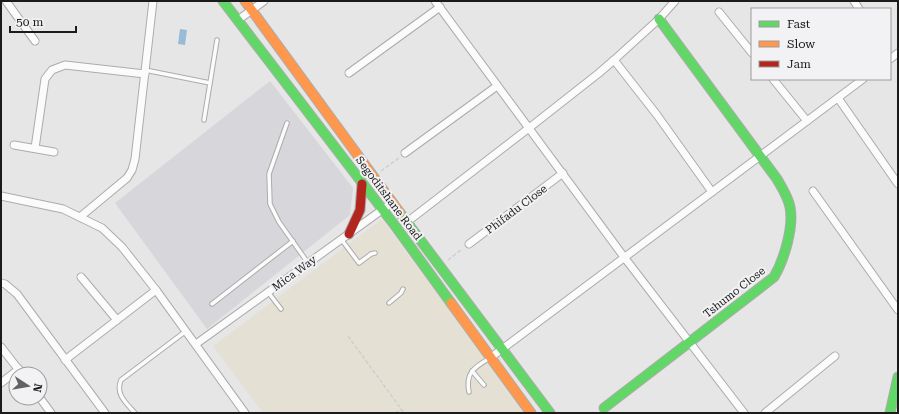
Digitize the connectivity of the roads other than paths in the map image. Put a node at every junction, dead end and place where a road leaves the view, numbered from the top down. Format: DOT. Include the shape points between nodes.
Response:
graph roads {
  1 [pos="6,1"];
  2 [pos="153,1"];
  3 [pos="223,1"];
  4 [pos="245,1"];
  5 [pos="264,1"];
  6 [pos="435,1"];
  7 [pos="675,1"];
  8 [pos="440,7"];
  9 [pos="252,10"];
  10 [pos="719,12"];
  11 [pos="659,19"];
  12 [pos="238,20"];
  13 [pos="218,40"];
  14 [pos="35,41"];
  15 [pos="751,52"];
  16 [pos="614,60"];
  17 [pos="145,72"];
  18 [pos="349,73"];
  19 [pos="774,80"];
  20 [pos="862,80"];
  21 [pos="210,83"];
  22 [pos="497,86"];
  23 [pos="838,98"];
  24 [pos="204,120"];
  25 [pos="807,121"];
  26 [pos="288,123"];
  27 [pos="529,128"];
  28 [pos="14,145"];
  29 [pos="35,148"];
  30 [pos="54,152"];
  31 [pos="405,153"];
  32 [pos="760,156"];
  33 [pos="563,173"];
  34 [pos="362,184"];
  35 [pos="898,184"];
  36 [pos="812,191"];
  37 [pos="712,192"];
  38 [pos="1,196"];
  39 [pos="393,202"];
  40 [pos="382,210"];
  41 [pos="80,217"];
  42 [pos="407,222"];
  43 [pos="345,237"];
  44 [pos="293,241"];
  45 [pos="468,244"];
  46 [pos="375,253"];
  47 [pos="624,257"];
  48 [pos="308,263"];
  49 [pos="81,277"];
  50 [pos="1,283"];
  51 [pos="403,289"];
  52 [pos="156,290"];
  53 [pos="268,292"];
  54 [pos="389,303"];
  55 [pos="212,304"];
  56 [pos="281,309"];
  57 [pos="898,310"];
  58 [pos="117,320"];
  59 [pos="186,332"];
  60 [pos="690,342"];
  61 [pos="196,344"];
  62 [pos="1,346"];
  63 [pos="502,349"];
  64 [pos="835,356"];
  65 [pos="490,358"];
  66 [pos="65,360"];
  67 [pos="16,366"];
  68 [pos="472,371"];
  69 [pos="898,377"];
  70 [pos="484,385"];
  71 [pos="469,392"];
  72 [pos="604,408"];
  73 [pos="105,413"];
  74 [pos="135,413"];
  75 [pos="245,413"];
  76 [pos="531,413"];
  77 [pos="550,413"];
  78 [pos="744,413"];
  79 [pos="766,413"];
  80 [pos="890,413"];
  1 -- 14 [label="street"];
  2 -- 17 [label="street"];
  3 -- 12 [label="main road, Segoditshane Road"];
  4 -- 9 [label="main road, Segoditshane Road"];
  5 -- 9 [label="street"];
  6 -- 8 [label="street"];
  7 -- 11 [label="street"];
  8 -- 18 [label="street"];
  8 -- 22 [label="street"];
  9 -- 12 [label="street"];
  9 -- 39 [label="main road, Segoditshane Road"];
  10 -- 15 [label="street"];
  11 -- 16 [label="street"];
  11 -- 32 [label="main road, Tshumo Close"];
  12 -- 34 [label="main road, Segoditshane Road"];
  13 -- 21 [label="lane"];
  16 -- 27 [label="street"];
  16 -- 37 [label="street"];
  17 -- 21 [label="lane"];
  17 -- 29 [label="street" via="65,65 52,70 46,79"];
  17 -- 41 [label="street" via="132,170 127,178"];
  19 -- 25 [label="street"];
  20 -- 23 [label="street"];
  21 -- 24 [label="lane"];
  22 -- 27 [label="street"];
  22 -- 31 [label="street"];
  23 -- 25 [label="street"];
  23 -- 35 [label="street"];
  25 -- 32 [label="street"];
  26 -- 44 [label="lane" via="269,174 270,204"];
  27 -- 33 [label="street"];
  27 -- 42 [label="street"];
  28 -- 29 [label="street"];
  29 -- 30 [label="street"];
  32 -- 37 [label="street"];
  32 -- 60 [label="main road, Tshumo Close" via="780,186 791,211 783,258 774,277"];
  33 -- 45 [label="street, Phifadu Close"];
  33 -- 47 [label="street"];
  34 -- 40 [label="main road, Segoditshane Road"];
  34 -- 43 [label="main road" via="361,210"];
  36 -- 57 [label="street"];
  37 -- 47 [label="street"];
  38 -- 41 [label="street" via="63,209"];
  39 -- 40 [label="street, Mica Way"];
  39 -- 42 [label="main road, Segoditshane Road"];
  40 -- 43 [label="street, Mica Way"];
  40 -- 65 [label="main road, Segoditshane Road"];
  41 -- 52 [label="street" via="102,228 122,247"];
  42 -- 63 [label="main road, Segoditshane Road"];
  43 -- 46 [label="lane" via="358,263"];
  43 -- 48 [label="street, Mica Way"];
  44 -- 48 [label="lane"];
  44 -- 55 [label="lane"];
  47 -- 60 [label="street"];
  47 -- 63 [label="street"];
  48 -- 53 [label="street, Mica Way"];
  49 -- 58 [label="street"];
  50 -- 66 [label="street" via="17,294"];
  51 -- 54 [label="lane"];
  52 -- 58 [label="street"];
  52 -- 59 [label="street"];
  53 -- 56 [label="lane"];
  53 -- 61 [label="street, Mica Way"];
  58 -- 66 [label="street"];
  59 -- 61 [label="street"];
  59 -- 74 [label="lane" via="121,380 119,394"];
  60 -- 72 [label="main road, Tshumo Close"];
  60 -- 78 [label="street"];
  61 -- 75 [label="street"];
  62 -- 67 [label="street"];
  63 -- 65 [label="street"];
  63 -- 77 [label="main road, Segoditshane Road"];
  64 -- 79 [label="street"];
  65 -- 68 [label="lane" via="474,367"];
  65 -- 76 [label="main road, Segoditshane Road"];
  66 -- 73 [label="street"];
  68 -- 70 [label="lane"];
  68 -- 71 [label="lane" via="467,384"];
  69 -- 80 [label="main road"];
}
